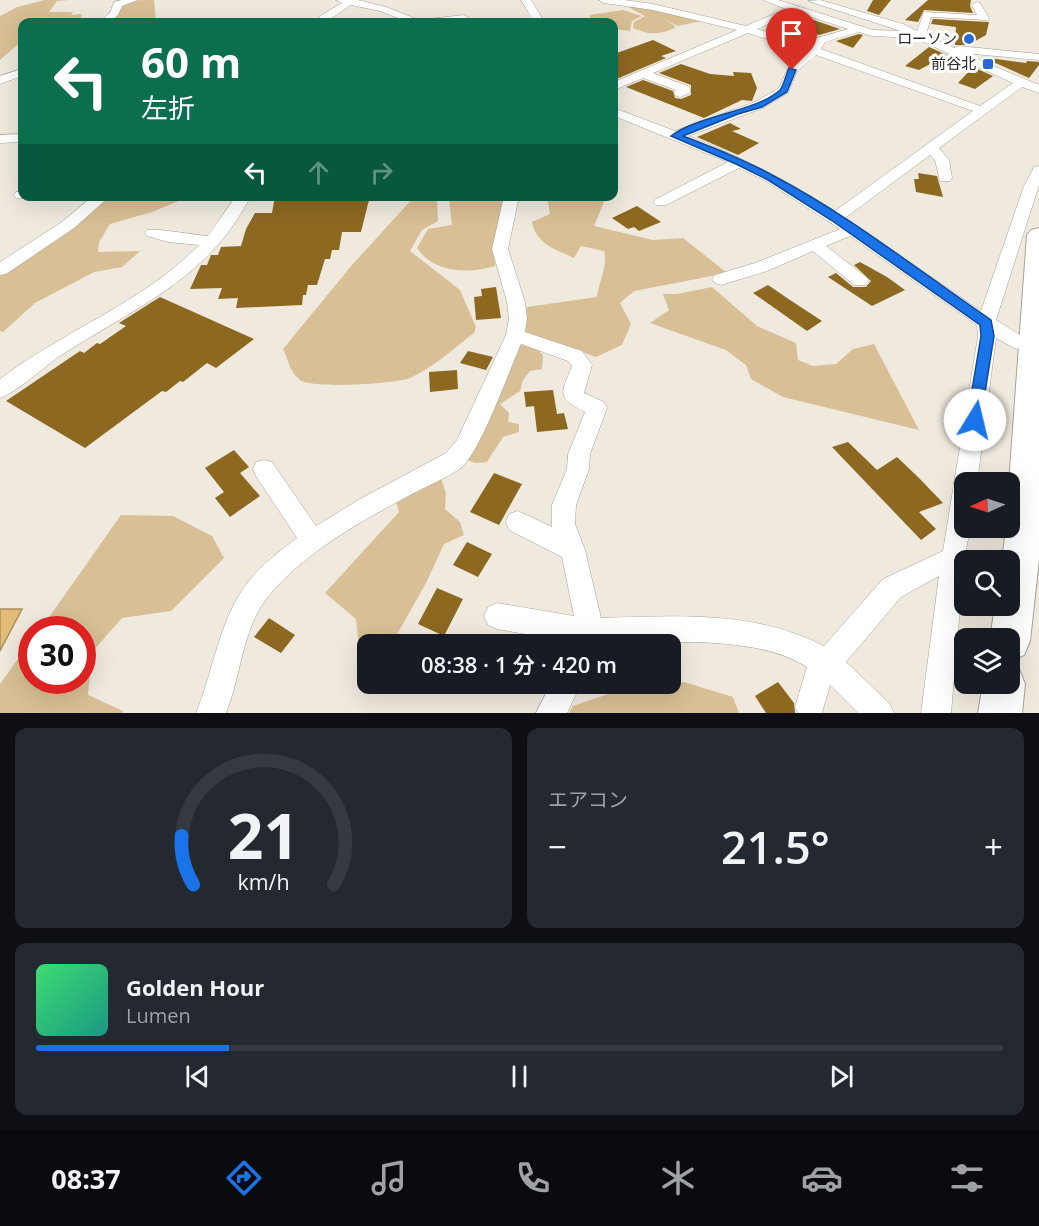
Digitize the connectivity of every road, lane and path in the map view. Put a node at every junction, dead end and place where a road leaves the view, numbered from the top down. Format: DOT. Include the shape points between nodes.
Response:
graph roads {
  1 [pos="133,0"];
  2 [pos="526,0"];
  3 [pos="604,0"];
  4 [pos="768,0"];
  5 [pos="809,0"];
  6 [pos="348,1"];
  7 [pos="627,1"];
  8 [pos="833,3"];
  9 [pos="977,5"];
  10 [pos="376,7"];
  11 [pos="794,9"];
  12 [pos="366,14"];
  13 [pos="110,18"];
  14 [pos="324,18"];
  15 [pos="400,18"];
  16 [pos="537,18"];
  17 [pos="745,29"];
  18 [pos="860,29"];
  19 [pos="921,35"];
  20 [pos="947,48"];
  21 [pos="814,51"];
  22 [pos="1039,57"];
  23 [pos="18,73"];
  24 [pos="642,73"];
  25 [pos="0,80"];
  26 [pos="1021,82"];
  27 [pos="618,84"];
  28 [pos="1039,89"];
  29 [pos="680,93"];
  30 [pos="983,111"];
  31 [pos="618,114"];
  32 [pos="639,123"];
  33 [pos="618,124"];
  34 [pos="675,136"];
  35 [pos="18,138"];
  36 [pos="0,139"];
  37 [pos="930,149"];
  38 [pos="740,162"];
  39 [pos="1039,170"];
  40 [pos="945,178"];
  41 [pos="97,201"];
  42 [pos="241,201"];
  43 [pos="511,201"];
  44 [pos="661,202"];
  45 [pos="835,218"];
  46 [pos="850,230"];
  47 [pos="153,233"];
  48 [pos="1039,235"];
  49 [pos="212,241"];
  50 [pos="815,245"];
  51 [pos="0,270"];
  52 [pos="721,279"];
  53 [pos="860,281"];
  54 [pos="986,324"];
  55 [pos="514,335"];
  56 [pos="1016,342"];
  57 [pos="0,390"];
  58 [pos="1039,422"];
  59 [pos="264,469"];
  60 [pos="967,472"];
  61 [pos="1039,507"];
  62 [pos="518,522"];
  63 [pos="957,538"];
  64 [pos="311,541"];
  65 [pos="1023,543"];
  66 [pos="573,550"];
  67 [pos="953,565"];
  68 [pos="497,616"];
  69 [pos="1012,628"];
  70 [pos="568,634"];
  71 [pos="587,634"];
  72 [pos="646,634"];
  73 [pos="827,665"];
  74 [pos="561,694"];
  75 [pos="1003,694"];
  76 [pos="810,707"];
  77 [pos="211,713"];
  78 [pos="551,713"];
  79 [pos="879,713"];
  80 [pos="936,713"];
  81 [pos="1000,713"];
  1 -- 13 [label="street" via="117,4"];
  2 -- 16 [label="street"];
  3 -- 7 [label="street"];
  4 -- 11 [label="street"];
  5 -- 8 [label="street"];
  6 -- 10 [label="street"];
  6 -- 14 [label="street"];
  7 -- 17 [label="street"];
  8 -- 19 [label="street"];
  9 -- 19 [label="street" via="984,18 927,14"];
  10 -- 12 [label="street"];
  10 -- 15 [label="street"];
  11 -- 17 [label="street"];
  11 -- 18 [label="street"];
  17 -- 21 [label="street"];
  17 -- 24 [label="street"];
  18 -- 19 [label="street"];
  18 -- 21 [label="street" via="821,40"];
  19 -- 20 [label="street"];
  20 -- 22 [label="street"];
  20 -- 26 [label="street"];
  21 -- 30 [label="street"];
  21 -- 34 [label="street" via="792,70 784,90 759,105"];
  23 -- 25 [label="street"];
  24 -- 27 [label="street"];
  24 -- 29 [label="street" via="686,90"];
  26 -- 28 [label="street"];
  26 -- 30 [label="street"];
  30 -- 37 [label="street"];
  31 -- 32 [label="street"];
  32 -- 33 [label="street"];
  32 -- 34 [label="street"];
  34 -- 38 [label="street"];
  35 -- 36 [label="street"];
  37 -- 40 [label="street" via="942,159"];
  37 -- 45 [label="street"];
  38 -- 44 [label="street"];
  38 -- 45 [label="street"];
  39 -- 54 [label="street"];
  41 -- 51 [label="street"];
  42 -- 49 [label="street"];
  43 -- 55 [label="street" via="500,249 516,303"];
  45 -- 46 [label="street"];
  46 -- 50 [label="street"];
  46 -- 54 [label="street"];
  47 -- 49 [label="street"];
  48 -- 65 [label="highway"];
  49 -- 57 [label="street" via="163,284 24,368"];
  50 -- 52 [label="street"];
  50 -- 53 [label="street"];
  54 -- 56 [label="street"];
  54 -- 60 [label="street"];
  55 -- 64 [label="street" via="479,420 454,460"];
  55 -- 66 [label="street" via="575,356 582,364 574,397 597,408 564,505 563,524"];
  58 -- 65 [label="highway"];
  59 -- 64 [label="street"];
  61 -- 65 [label="highway"];
  62 -- 66 [label="street"];
  63 -- 67 [label="street"];
  64 -- 77 [label="street" via="261,586 243,613 221,694"];
  65 -- 69 [label="highway"];
  66 -- 71 [label="street"];
  67 -- 73 [label="street" via="941,562 892,588"];
  67 -- 80 [label="street"];
  68 -- 70 [label="street"];
  72 -- 73 [label="street" via="705,629 739,632 772,639 811,654"];
  73 -- 76 [label="street" via="818,674"];
  73 -- 79 [label="street"];
  74 -- 78 [label="street"];
  75 -- 81 [label="highway"];
}
